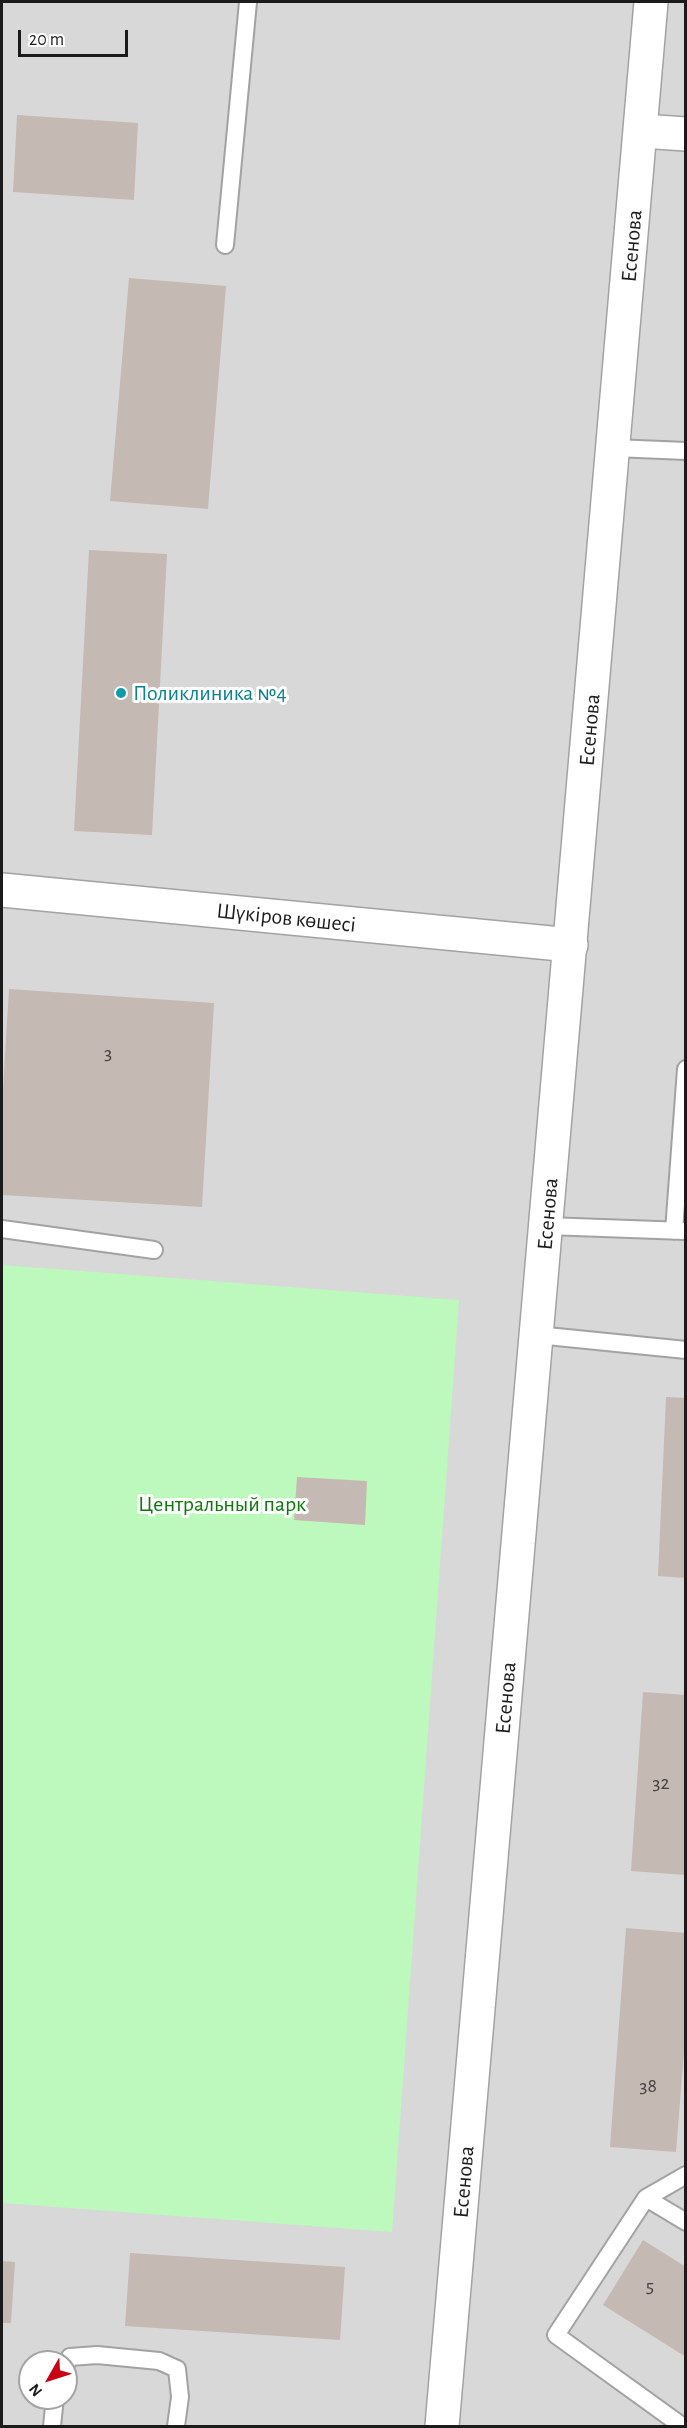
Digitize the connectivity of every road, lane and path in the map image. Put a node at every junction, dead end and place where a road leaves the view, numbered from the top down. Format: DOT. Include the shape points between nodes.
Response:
graph roads {
  1 [pos="248,2"];
  2 [pos="651,2"];
  3 [pos="642,131"];
  4 [pos="686,134"];
  5 [pos="225,245"];
  6 [pos="614,448"];
  7 [pos="686,452"];
  8 [pos="2,890"];
  9 [pos="571,945"];
  10 [pos="686,1069"];
  11 [pos="547,1226"];
  12 [pos="2,1229"];
  13 [pos="680,1231"];
  14 [pos="154,1250"];
  15 [pos="537,1335"];
  16 [pos="686,1350"];
  17 [pos="686,2175"];
  18 [pos="646,2198"];
  19 [pos="686,2222"];
  20 [pos="78,2356"];
  21 [pos="54,2410"];
  22 [pos="52,2427"];
  23 [pos="176,2427"];
  24 [pos="442,2427"];
  25 [pos="682,2427"];
  1 -- 5 [label="lane"];
  2 -- 3 [label="street, Есенова"];
  3 -- 4 [label="street"];
  3 -- 6 [label="street, Есенова"];
  6 -- 7 [label="lane"];
  6 -- 9 [label="street, Есенова"];
  8 -- 9 [label="street, Шүкіров көшесі"];
  9 -- 11 [label="street, Есенова"];
  10 -- 13 [label="lane"];
  11 -- 13 [label="lane"];
  11 -- 15 [label="street, Есенова"];
  12 -- 14 [label="lane"];
  15 -- 16 [label="lane"];
  15 -- 24 [label="street, Есенова"];
  17 -- 18 [label="lane"];
  18 -- 19 [label="lane"];
  18 -- 25 [label="lane" via="556,2335"];
  20 -- 23 [label="lane" via="159,2361 177,2369 180,2397"];
  21 -- 22 [label="lane"];
}
